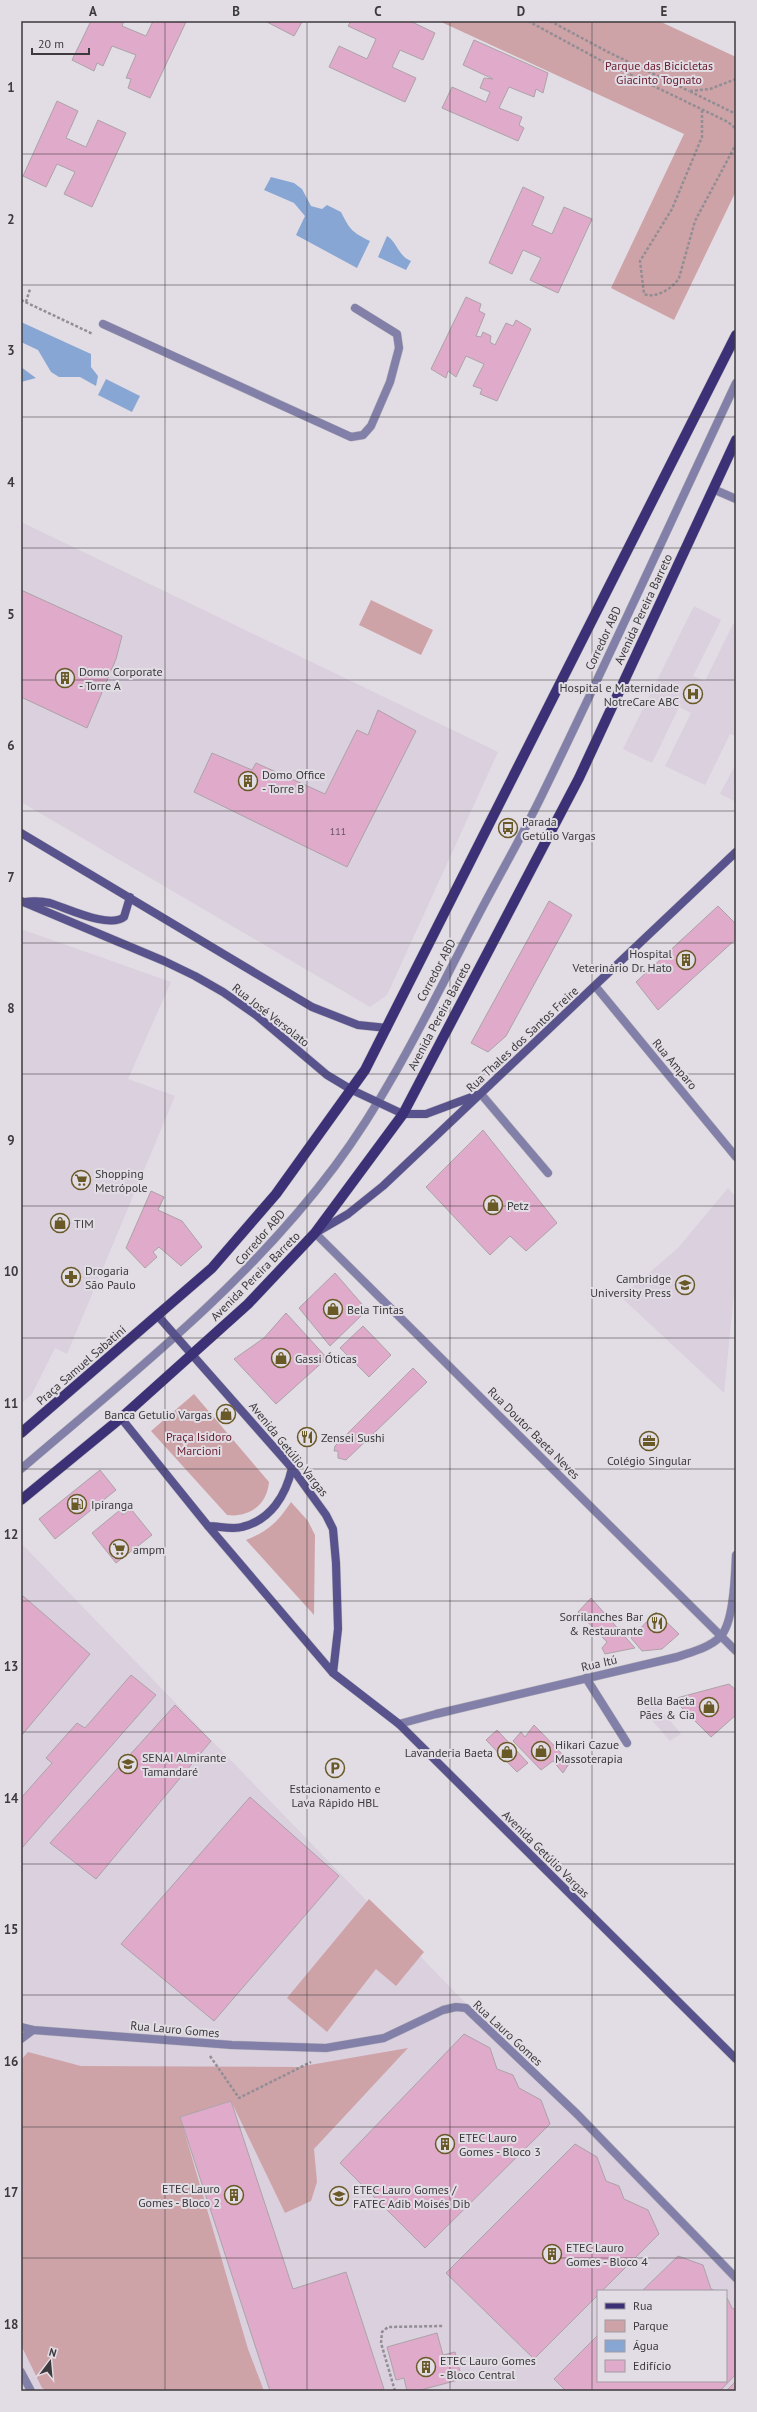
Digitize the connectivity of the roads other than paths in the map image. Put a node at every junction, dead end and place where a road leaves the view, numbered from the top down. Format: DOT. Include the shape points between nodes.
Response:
graph roads {
  1 [pos="355,308"];
  2 [pos="103,324"];
  3 [pos="736,335"];
  4 [pos="736,383"];
  5 [pos="736,440"];
  6 [pos="713,489"];
  7 [pos="736,499"];
  8 [pos="21,833"];
  9 [pos="21,841"];
  10 [pos="40,845"];
  11 [pos="736,852"];
  12 [pos="130,897"];
  13 [pos="22,902"];
  14 [pos="596,987"];
  15 [pos="387,1028"];
  16 [pos="352,1090"];
  17 [pos="481,1094"];
  18 [pos="378,1103"];
  19 [pos="403,1114"];
  20 [pos="736,1157"];
  21 [pos="548,1173"];
  22 [pos="315,1233"];
  23 [pos="158,1316"];
  24 [pos="177,1336"];
  25 [pos="194,1354"];
  26 [pos="121,1418"];
  27 [pos="21,1433"];
  28 [pos="21,1468"];
  29 [pos="292,1468"];
  30 [pos="21,1500"];
  31 [pos="208,1526"];
  32 [pos="736,1555"];
  33 [pos="721,1636"];
  34 [pos="736,1651"];
  35 [pos="333,1673"];
  36 [pos="586,1678"];
  37 [pos="399,1724"];
  38 [pos="627,1743"];
  39 [pos="21,2026"];
  40 [pos="33,2030"];
  41 [pos="21,2038"];
  42 [pos="736,2059"];
  43 [pos="736,2278"];
  44 [pos="21,2372"];
  45 [pos="31,2391"];
  1 -- 2 [label="street" via="397,334 399,348 390,382 371,426 363,435 351,437"];
  3 -- 15 [label="main road"];
  4 -- 18 [label="street, Corredor ABD" via="542,796"];
  5 -- 6 [label="main road, Avenida Pereira Barreto"];
  6 -- 7 [label="street"];
  6 -- 19 [label="main road, Avenida Pereira Barreto" via="579,778"];
  8 -- 10 [label="street, Rua José Versolato"];
  9 -- 10 [label="street"];
  10 -- 12 [label="street, Rua José Versolato"];
  11 -- 14 [label="street, Rua Thales dos Santos Freire"];
  12 -- 13 [label="street" via="124,917 115,921 48,903"];
  12 -- 15 [label="street, Rua José Versolato" via="312,1007 358,1025"];
  13 -- 16 [label="street, Rua José Versolato" via="164,961 216,988 256,1015 327,1075"];
  14 -- 17 [label="street, Rua Thales dos Santos Freire"];
  14 -- 20 [label="street, Rua Amparo"];
  15 -- 16 [label="main road"];
  16 -- 18 [label="street, Rua José Versolato"];
  16 -- 23 [label="main road" via="306,1156 246,1232 212,1268"];
  17 -- 19 [label="street, Rua José Versolato" via="426,1114"];
  17 -- 21 [label="street"];
  17 -- 22 [label="street, Rua Thales dos Santos Freire" via="383,1186 348,1214"];
  18 -- 19 [label="street, Rua José Versolato"];
  18 -- 24 [label="street, Corredor ABD" via="334,1168 280,1234 254,1264"];
  19 -- 22 [label="main road, Avenida Pereira Barreto"];
  22 -- 25 [label="main road, Avenida Pereira Barreto" via="248,1304"];
  22 -- 33 [label="street, Rua Doutor Baeta Neves"];
  23 -- 24 [label="street, Avenida Getúlio Vargas"];
  23 -- 27 [label="main road, Praça Samuel Sabatini"];
  24 -- 25 [label="street, Avenida Getúlio Vargas"];
  24 -- 28 [label="street, Corredor ABD"];
  25 -- 26 [label="main road, Avenida Pereira Barreto"];
  25 -- 29 [label="street, Avenida Getúlio Vargas"];
  26 -- 30 [label="main road, Avenida Pereira Barreto"];
  26 -- 31 [label="street, Avenida Getúlio Vargas"];
  29 -- 31 [label="street" via="289,1483 280,1501 263,1517 241,1528"];
  29 -- 35 [label="street, Avenida Getúlio Vargas" via="320,1505 334,1533 338,1629"];
  31 -- 35 [label="street, Avenida Getúlio Vargas"];
  32 -- 33 [label="street" via="734,1590"];
  33 -- 34 [label="street, Rua Doutor Baeta Neves"];
  33 -- 36 [label="street, Rua Itú" via="714,1642 677,1657"];
  35 -- 37 [label="street, Avenida Getúlio Vargas"];
  36 -- 37 [label="street, Rua Itú"];
  36 -- 38 [label="street"];
  37 -- 42 [label="street, Avenida Getúlio Vargas"];
  39 -- 40 [label="street, Rua Lauro Gomes"];
  40 -- 41 [label="street"];
  40 -- 43 [label="street, Rua Lauro Gomes" via="200,2043 326,2048 384,2038 443,2010 466,2008 576,2114"];
  44 -- 45 [label="street"];
}
